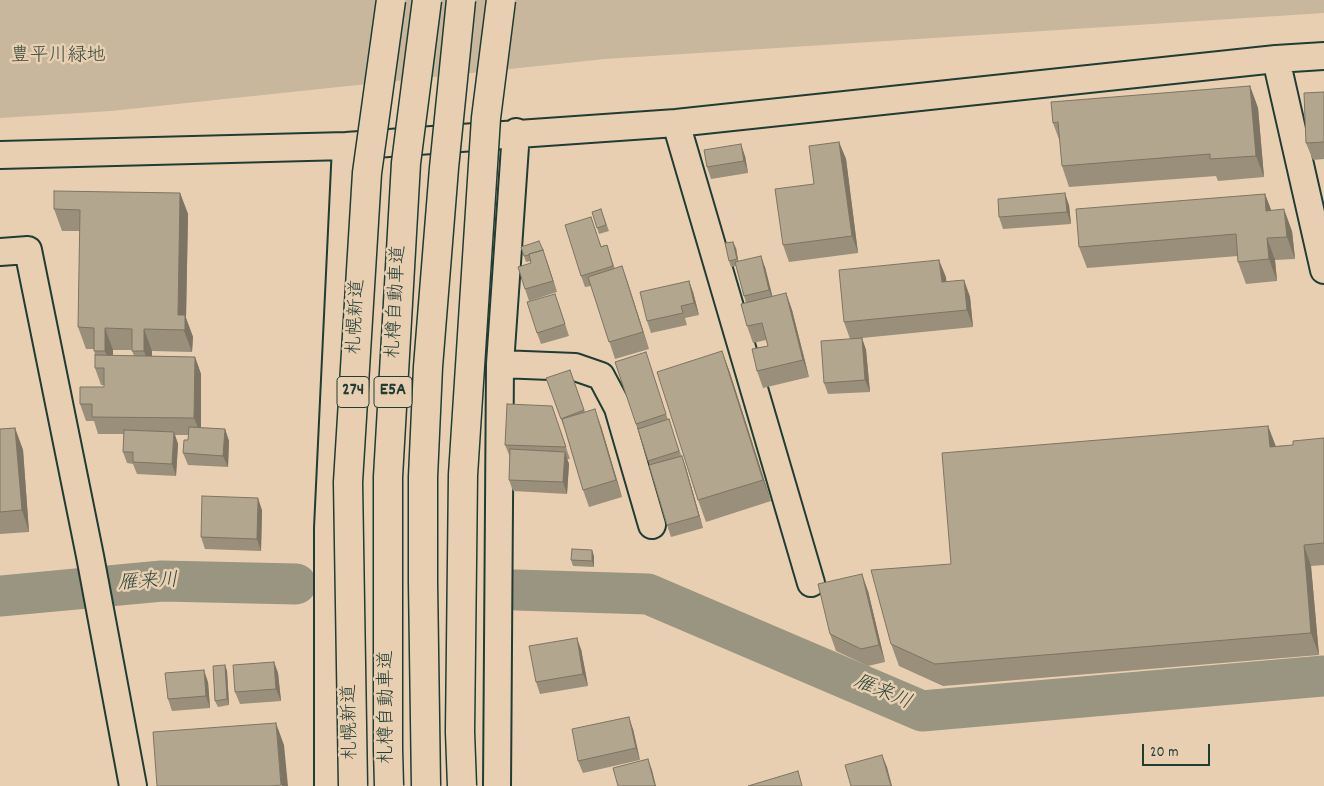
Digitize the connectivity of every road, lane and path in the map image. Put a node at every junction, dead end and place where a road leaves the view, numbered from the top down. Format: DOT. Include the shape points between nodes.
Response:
graph roads {
  1 [pos="391,0"];
  2 [pos="427,0"];
  3 [pos="461,0"];
  4 [pos="501,0"];
  5 [pos="1324,56"];
  6 [pos="1276,59"];
  7 [pos="676,123"];
  8 [pos="516,132"];
  9 [pos="346,146"];
  10 [pos="0,155"];
  11 [pos="0,252"];
  12 [pos="1324,270"];
  13 [pos="500,364"];
  14 [pos="652,525"];
  15 [pos="812,583"];
  16 [pos="133,786"];
  17 [pos="328,786"];
  18 [pos="353,786"];
  19 [pos="389,786"];
  20 [pos="426,786"];
  21 [pos="462,786"];
  22 [pos="497,786"];
  1 -- 18 [label="highway, 札幌新道 / 274, bridge" via="367,173 348,482"];
  2 -- 19 [label="highway, 札樽自動車道 / E5A, bridge" via="406,163 388,477"];
  3 -- 20 [label="highway, 札樽自動車道 / E5A, bridge" via="427,385 423,572"];
  4 -- 21 [label="highway, bridge" via="486,118 463,475"];
  5 -- 6 [label="street"];
  6 -- 7 [label="street"];
  6 -- 12 [label="street"];
  7 -- 8 [label="street"];
  7 -- 15 [label="street"];
  8 -- 9 [label="street"];
  8 -- 13 [label="street"];
  9 -- 10 [label="street"];
  9 -- 17 [label="street" via="328,528"];
  11 -- 16 [label="street" via="28,250"];
  13 -- 14 [label="street" via="575,367 601,376 618,408"];
  13 -- 22 [label="street"];
}
